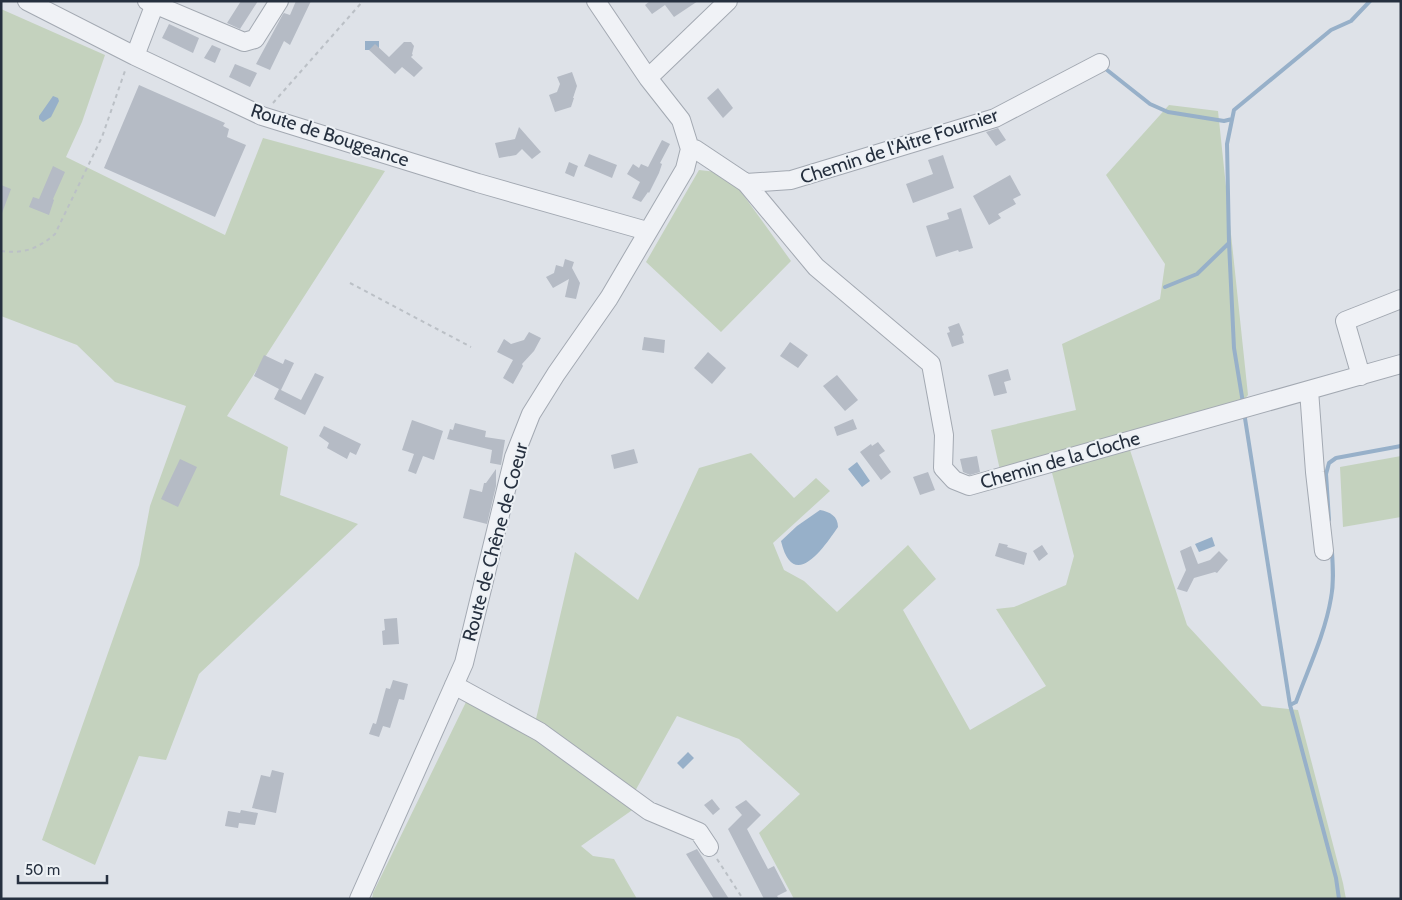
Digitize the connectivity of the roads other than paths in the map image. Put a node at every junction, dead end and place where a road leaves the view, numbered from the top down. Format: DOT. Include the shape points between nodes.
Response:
graph roads {
  1 [pos="27,1"];
  2 [pos="280,1"];
  3 [pos="596,1"];
  4 [pos="728,1"];
  5 [pos="153,3"];
  6 [pos="135,56"];
  7 [pos="1100,63"];
  8 [pos="648,78"];
  9 [pos="690,149"];
  10 [pos="746,183"];
  11 [pos="647,231"];
  12 [pos="1401,299"];
  13 [pos="1401,364"];
  14 [pos="1360,376"];
  15 [pos="1309,390"];
  16 [pos="1324,551"];
  17 [pos="454,686"];
  18 [pos="709,847"];
  19 [pos="359,899"];
  1 -- 6 [label="street, Route de Bougeance"];
  2 -- 5 [label="street" via="255,38 244,42"];
  3 -- 8 [label="street"];
  4 -- 8 [label="street"];
  5 -- 6 [label="street"];
  6 -- 11 [label="street, Route de Bougeance" via="262,116"];
  7 -- 10 [label="street, Chemin de l'Aitre Fournier" via="996,118 791,180"];
  8 -- 9 [label="street" via="681,120"];
  9 -- 10 [label="street, Chemin de la Cloche" via="695,149"];
  9 -- 11 [label="street, Route de Chêne de Coeur" via="685,169"];
  10 -- 15 [label="street, Chemin de la Cloche" via="816,267 931,364 944,435 943,468 954,480 969,486"];
  11 -- 17 [label="street, Route de Chêne de Coeur" via="609,298 531,414 514,457 464,663"];
  12 -- 14 [label="street" via="1345,321"];
  13 -- 14 [label="street"];
  14 -- 15 [label="street"];
  15 -- 16 [label="street"];
  17 -- 18 [label="street" via="540,732 649,811 699,832"];
  17 -- 19 [label="street, Route de Chêne de Coeur"];
}
